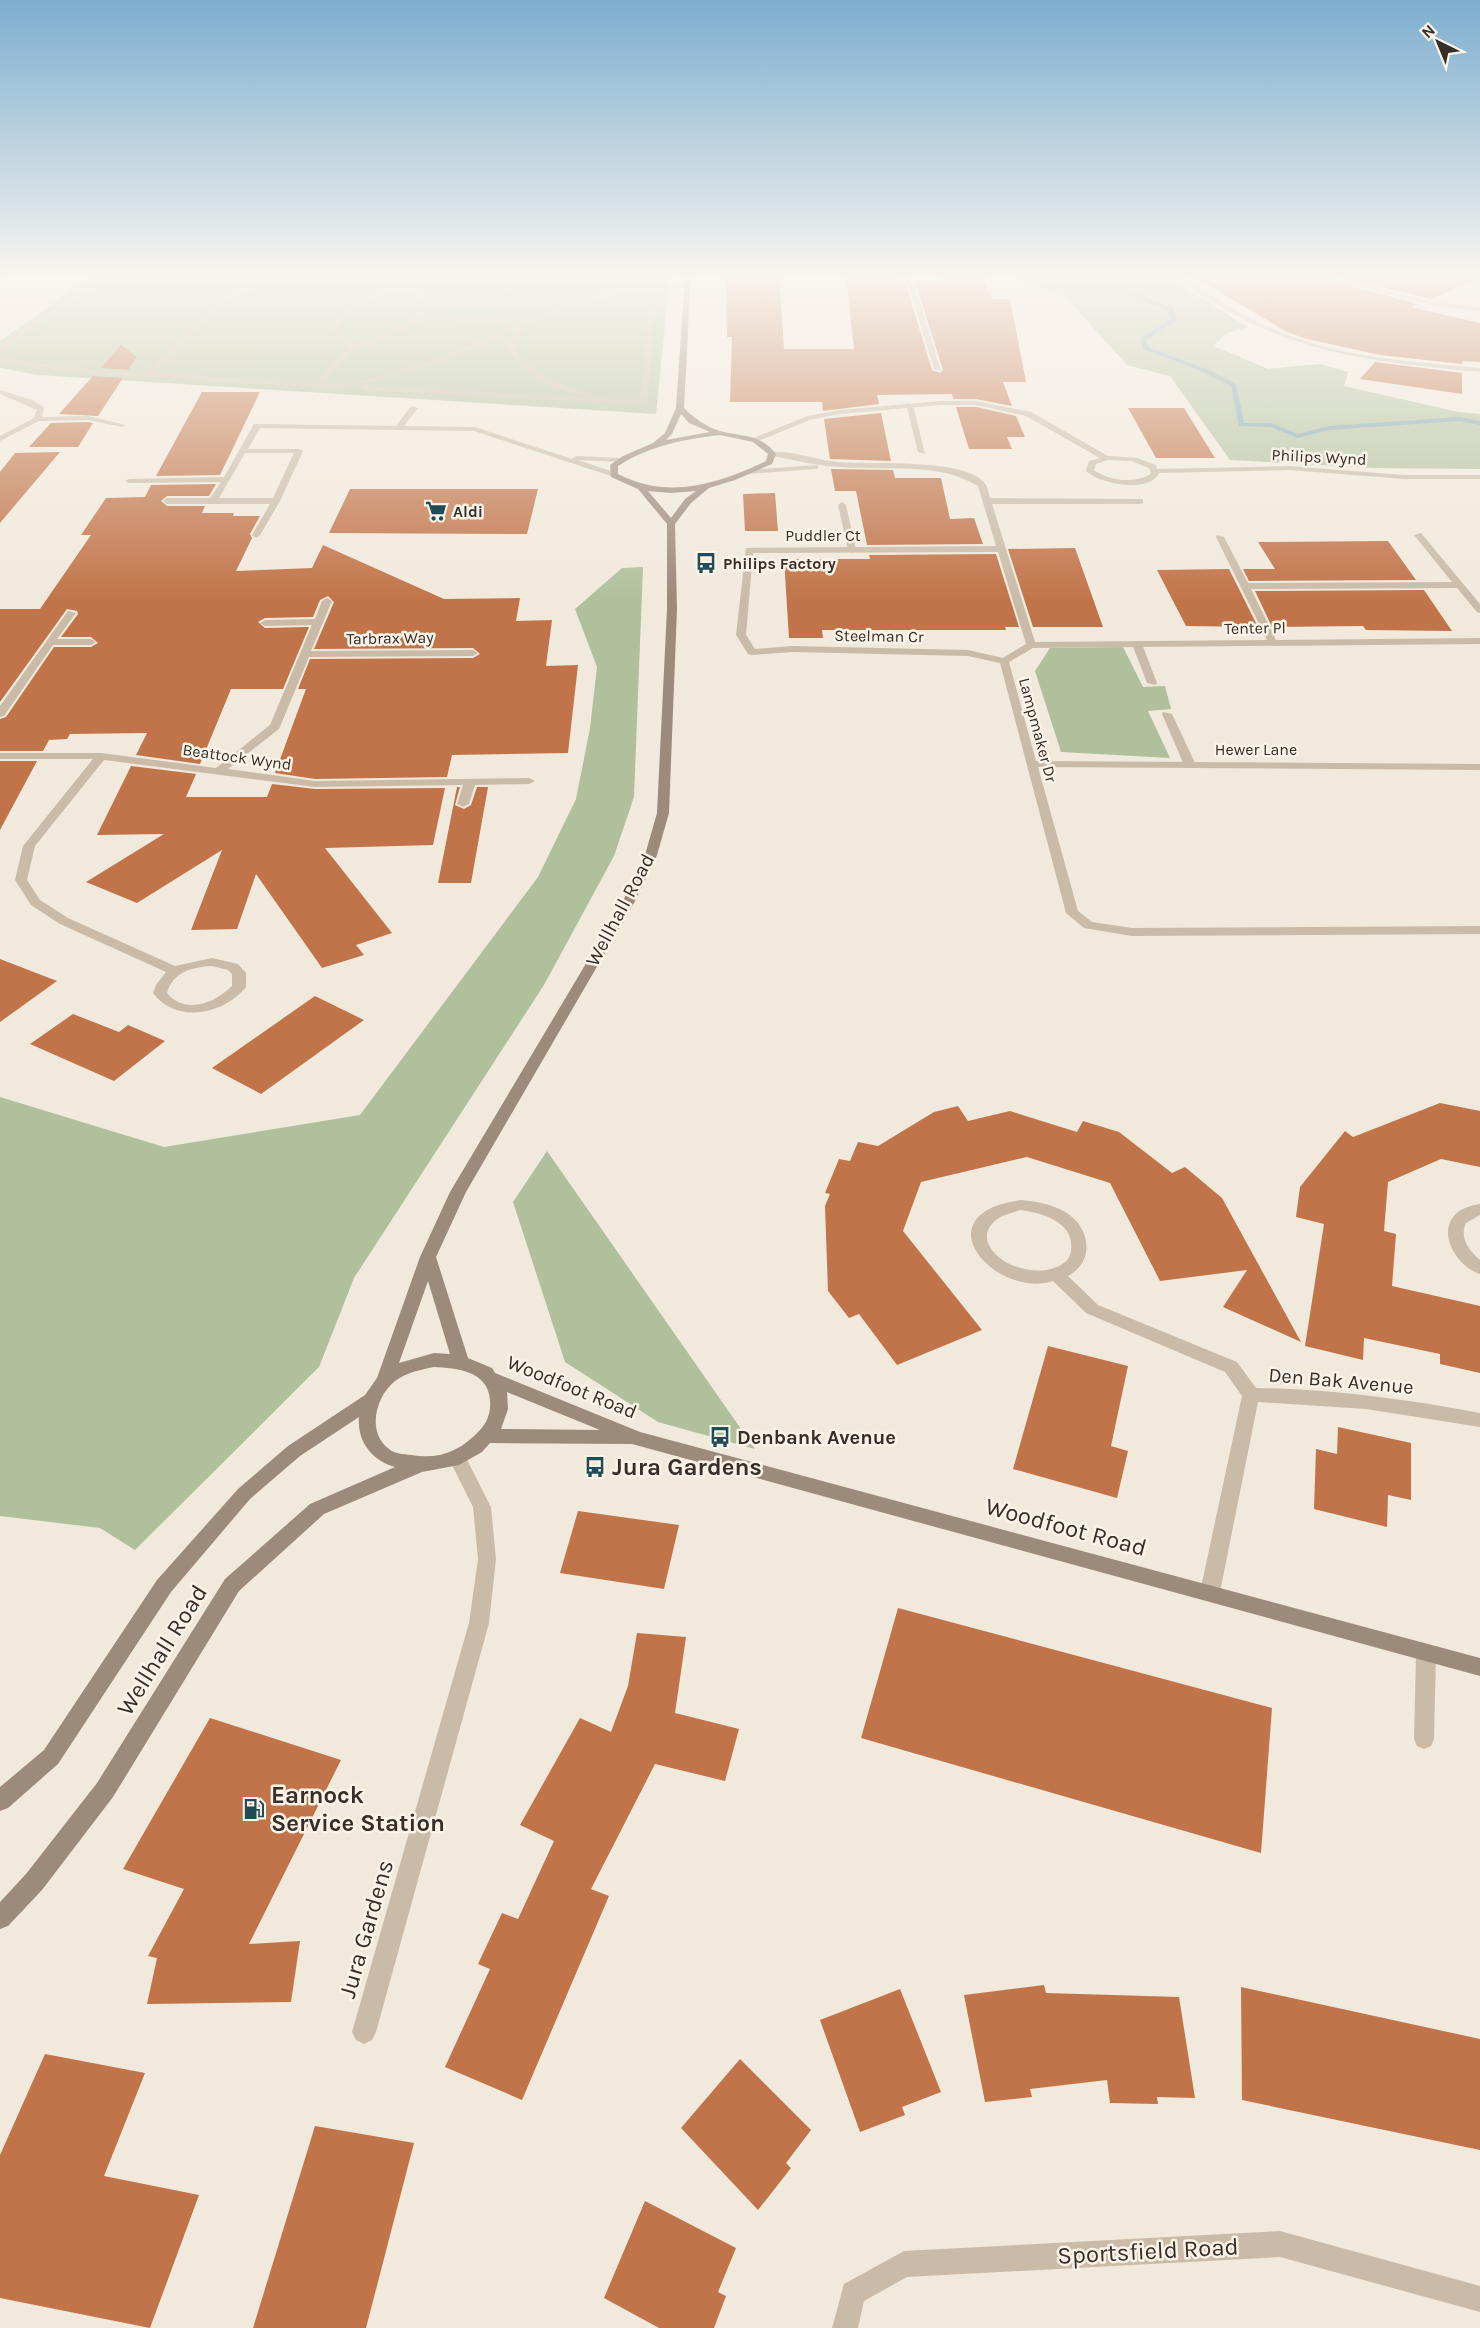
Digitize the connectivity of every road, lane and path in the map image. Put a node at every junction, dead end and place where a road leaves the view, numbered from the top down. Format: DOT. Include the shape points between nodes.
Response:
graph roads {
  1 [pos="295,384"];
  2 [pos="346,384"];
  3 [pos="555,384"];
  4 [pos="645,384"];
  5 [pos="681,384"];
  6 [pos="318,385"];
  7 [pos="330,386"];
  8 [pos="0,392"];
  9 [pos="619,403"];
  10 [pos="909,405"];
  11 [pos="414,408"];
  12 [pos="680,408"];
  13 [pos="37,419"];
  14 [pos="122,425"];
  15 [pos="400,426"];
  16 [pos="720,434"];
  17 [pos="0,439"];
  18 [pos="755,439"];
  19 [pos="654,447"];
  20 [pos="242,452"];
  21 [pos="540,452"];
  22 [pos="922,452"];
  23 [pos="772,454"];
  24 [pos="1107,458"];
  25 [pos="621,460"];
  26 [pos="839,465"];
  27 [pos="1156,471"];
  28 [pos="747,472"];
  29 [pos="614,476"];
  30 [pos="1480,477"];
  31 [pos="226,479"];
  32 [pos="129,481"];
  33 [pos="708,486"];
  34 [pos="642,489"];
  35 [pos="167,501"];
  36 [pos="213,501"];
  37 [pos="276,501"];
  38 [pos="987,501"];
  39 [pos="1140,501"];
  40 [pos="842,506"];
  41 [pos="671,524"];
  42 [pos="256,535"];
  43 [pos="1418,535"];
  44 [pos="1220,537"];
  45 [pos="1002,549"];
  46 [pos="852,550"];
  47 [pos="1459,585"];
  48 [pos="1244,586"];
  49 [pos="327,602"];
  50 [pos="1480,609"];
  51 [pos="71,613"];
  52 [pos="319,622"];
  53 [pos="265,623"];
  54 [pos="1480,641"];
  55 [pos="50,642"];
  56 [pos="91,642"];
  57 [pos="1273,643"];
  58 [pos="1137,644"];
  59 [pos="1031,645"];
  60 [pos="752,652"];
  61 [pos="473,653"];
  62 [pos="307,654"];
  63 [pos="1004,661"];
  64 [pos="1152,683"];
  65 [pos="0,714"];
  66 [pos="1167,714"];
  67 [pos="0,756"];
  68 [pos="101,756"];
  69 [pos="1032,764"];
  70 [pos="1190,765"];
  71 [pos="1480,767"];
  72 [pos="219,771"];
  73 [pos="529,781"];
  74 [pos="470,782"];
  75 [pos="463,804"];
  76 [pos="1480,930"];
  77 [pos="176,971"];
  78 [pos="1480,1209"];
  79 [pos="428,1257"];
  80 [pos="1480,1268"];
  81 [pos="1057,1275"];
  82 [pos="461,1362"];
  83 [pos="490,1378"];
  84 [pos="384,1381"];
  85 [pos="1251,1395"];
  86 [pos="369,1401"];
  87 [pos="1480,1420"];
  88 [pos="488,1436"];
  89 [pos="637,1438"];
  90 [pos="458,1459"];
  91 [pos="417,1466"];
  92 [pos="1210,1592"];
  93 [pos="1426,1654"];
  94 [pos="1480,1667"];
  95 [pos="1424,1739"];
  96 [pos="0,1801"];
  97 [pos="0,1918"];
  98 [pos="364,2032"];
  99 [pos="1480,2299"];
  100 [pos="845,2328"];
  1 -- 6 [label="street"];
  2 -- 7 [label="street"];
  3 -- 9 [label="street"];
  4 -- 9 [label="street" via="644,400"];
  5 -- 12 [label="street"];
  6 -- 7 [label="street"];
  7 -- 9 [label="street"];
  8 -- 13 [label="street" via="41,409"];
  10 -- 18 [label="street" via="808,418"];
  10 -- 22 [label="street"];
  10 -- 24 [label="street" via="976,403 1003,407 1028,414"];
  11 -- 15 [label="street"];
  12 -- 16 [label="street" via="692,421"];
  12 -- 19 [label="street" via="668,434"];
  13 -- 14 [label="street" via="88,418"];
  13 -- 17 [label="street"];
  15 -- 20 [label="street" via="257,426"];
  15 -- 21 [label="street" via="475,429"];
  16 -- 18 [label="street"];
  16 -- 19 [label="street" via="696,435"];
  18 -- 23 [label="street" via="766,444"];
  19 -- 25 [label="street"];
  20 -- 31 [label="street"];
  20 -- 37 [label="street" via="299,451"];
  21 -- 25 [label="street"];
  21 -- 29 [label="street"];
  23 -- 26 [label="street"];
  23 -- 28 [label="street" via="769,462"];
  24 -- 27 [label="street" via="1138,460"];
  24 -- 27 [label="street" via="1092,463 1090,471 1102,478 1134,482 1151,478"];
  25 -- 29 [label="street" via="614,465"];
  26 -- 28 [label="street"];
  26 -- 38 [label="street" via="952,471 972,476 982,485"];
  27 -- 30 [label="street, Philips Wynd" via="1289,468 1404,477"];
  28 -- 33 [label="street"];
  29 -- 34 [label="street"];
  31 -- 32 [label="street"];
  31 -- 36 [label="street"];
  33 -- 34 [label="street"];
  33 -- 41 [label="street" via="688,501"];
  34 -- 41 [label="street"];
  35 -- 36 [label="street"];
  36 -- 37 [label="street"];
  37 -- 42 [label="street"];
  38 -- 39 [label="street"];
  38 -- 45 [label="street"];
  40 -- 46 [label="street"];
  41 -- 79 [label="street, Wellhall Road" via="665,792 651,855 628,903 458,1192"];
  43 -- 47 [label="street"];
  44 -- 48 [label="street"];
  45 -- 46 [label="street, Puddler Ct"];
  45 -- 59 [label="street"];
  46 -- 60 [label="street, Puddler Ct" via="749,550 741,635"];
  47 -- 48 [label="street"];
  47 -- 50 [label="street"];
  48 -- 57 [label="street"];
  49 -- 52 [label="street, Tarbrax Way"];
  51 -- 55 [label="street"];
  52 -- 53 [label="street, Tarbrax Way"];
  52 -- 62 [label="street, Tarbrax Way"];
  54 -- 57 [label="street, Tenter Pl"];
  55 -- 56 [label="street"];
  55 -- 65 [label="street"];
  57 -- 58 [label="street, Tenter Pl"];
  58 -- 59 [label="street, Tenter Pl"];
  58 -- 64 [label="street"];
  59 -- 63 [label="street, Lampmaker Dr"];
  60 -- 63 [label="street, Steelman Cr" via="792,649 968,653"];
  61 -- 62 [label="street, Tarbrax Way"];
  62 -- 72 [label="street, Tarbrax Way" via="275,727"];
  63 -- 69 [label="street, Lampmaker Dr"];
  66 -- 70 [label="street"];
  67 -- 68 [label="street, Beattock Wynd"];
  68 -- 72 [label="street, Beattock Wynd"];
  68 -- 77 [label="street" via="29,846 21,880 35,902 64,921"];
  69 -- 70 [label="street, Hewer Lane"];
  69 -- 76 [label="street, Lampmaker Dr" via="1072,913 1088,925 1132,932"];
  70 -- 71 [label="street, Hewer Lane"];
  72 -- 74 [label="street, Beattock Wynd" via="315,784"];
  73 -- 74 [label="street, Beattock Wynd"];
  74 -- 75 [label="street"];
  77 -- 77 [label="street" via="213,962 233,967 241,980 239,987 223,1001 183,1009 172,1006 160,993 167,977"];
  78 -- 80 [label="street" via="1462,1217 1455,1227 1461,1251"];
  79 -- 82 [label="street"];
  79 -- 84 [label="street, Wellhall Road"];
  81 -- 81 [label="street" via="1026,1278 995,1266 979,1245 982,1222 997,1211 1020,1205 1038,1207 1067,1221 1077,1232 1079,1257"];
  81 -- 85 [label="street, Den Bak Avenue" via="1092,1308 1231,1367"];
  82 -- 83 [label="street"];
  82 -- 84 [label="street" via="434,1360 407,1366"];
  83 -- 88 [label="street" via="501,1406 498,1422"];
  83 -- 89 [label="street, Woodfoot Road"];
  84 -- 86 [label="street"];
  85 -- 87 [label="street, Den Bak Avenue" via="1396,1404"];
  85 -- 92 [label="street"];
  86 -- 91 [label="street" via="365,1423 372,1444 390,1459"];
  86 -- 96 [label="street, Wellhall Road" via="294,1451 244,1494 164,1586 51,1757"];
  88 -- 89 [label="street, Woodfoot Road"];
  88 -- 90 [label="street"];
  89 -- 92 [label="street, Woodfoot Road"];
  90 -- 91 [label="street"];
  90 -- 98 [label="street, Jura Gardens" via="482,1507 488,1559 479,1623"];
  91 -- 97 [label="street, Wellhall Road" via="317,1509 232,1585 105,1790 34,1882"];
  92 -- 93 [label="street, Woodfoot Road"];
  93 -- 94 [label="street, Woodfoot Road"];
  93 -- 95 [label="street"];
  99 -- 100 [label="street, Sportsfield Road" via="1280,2244 904,2264 853,2293"];
}
